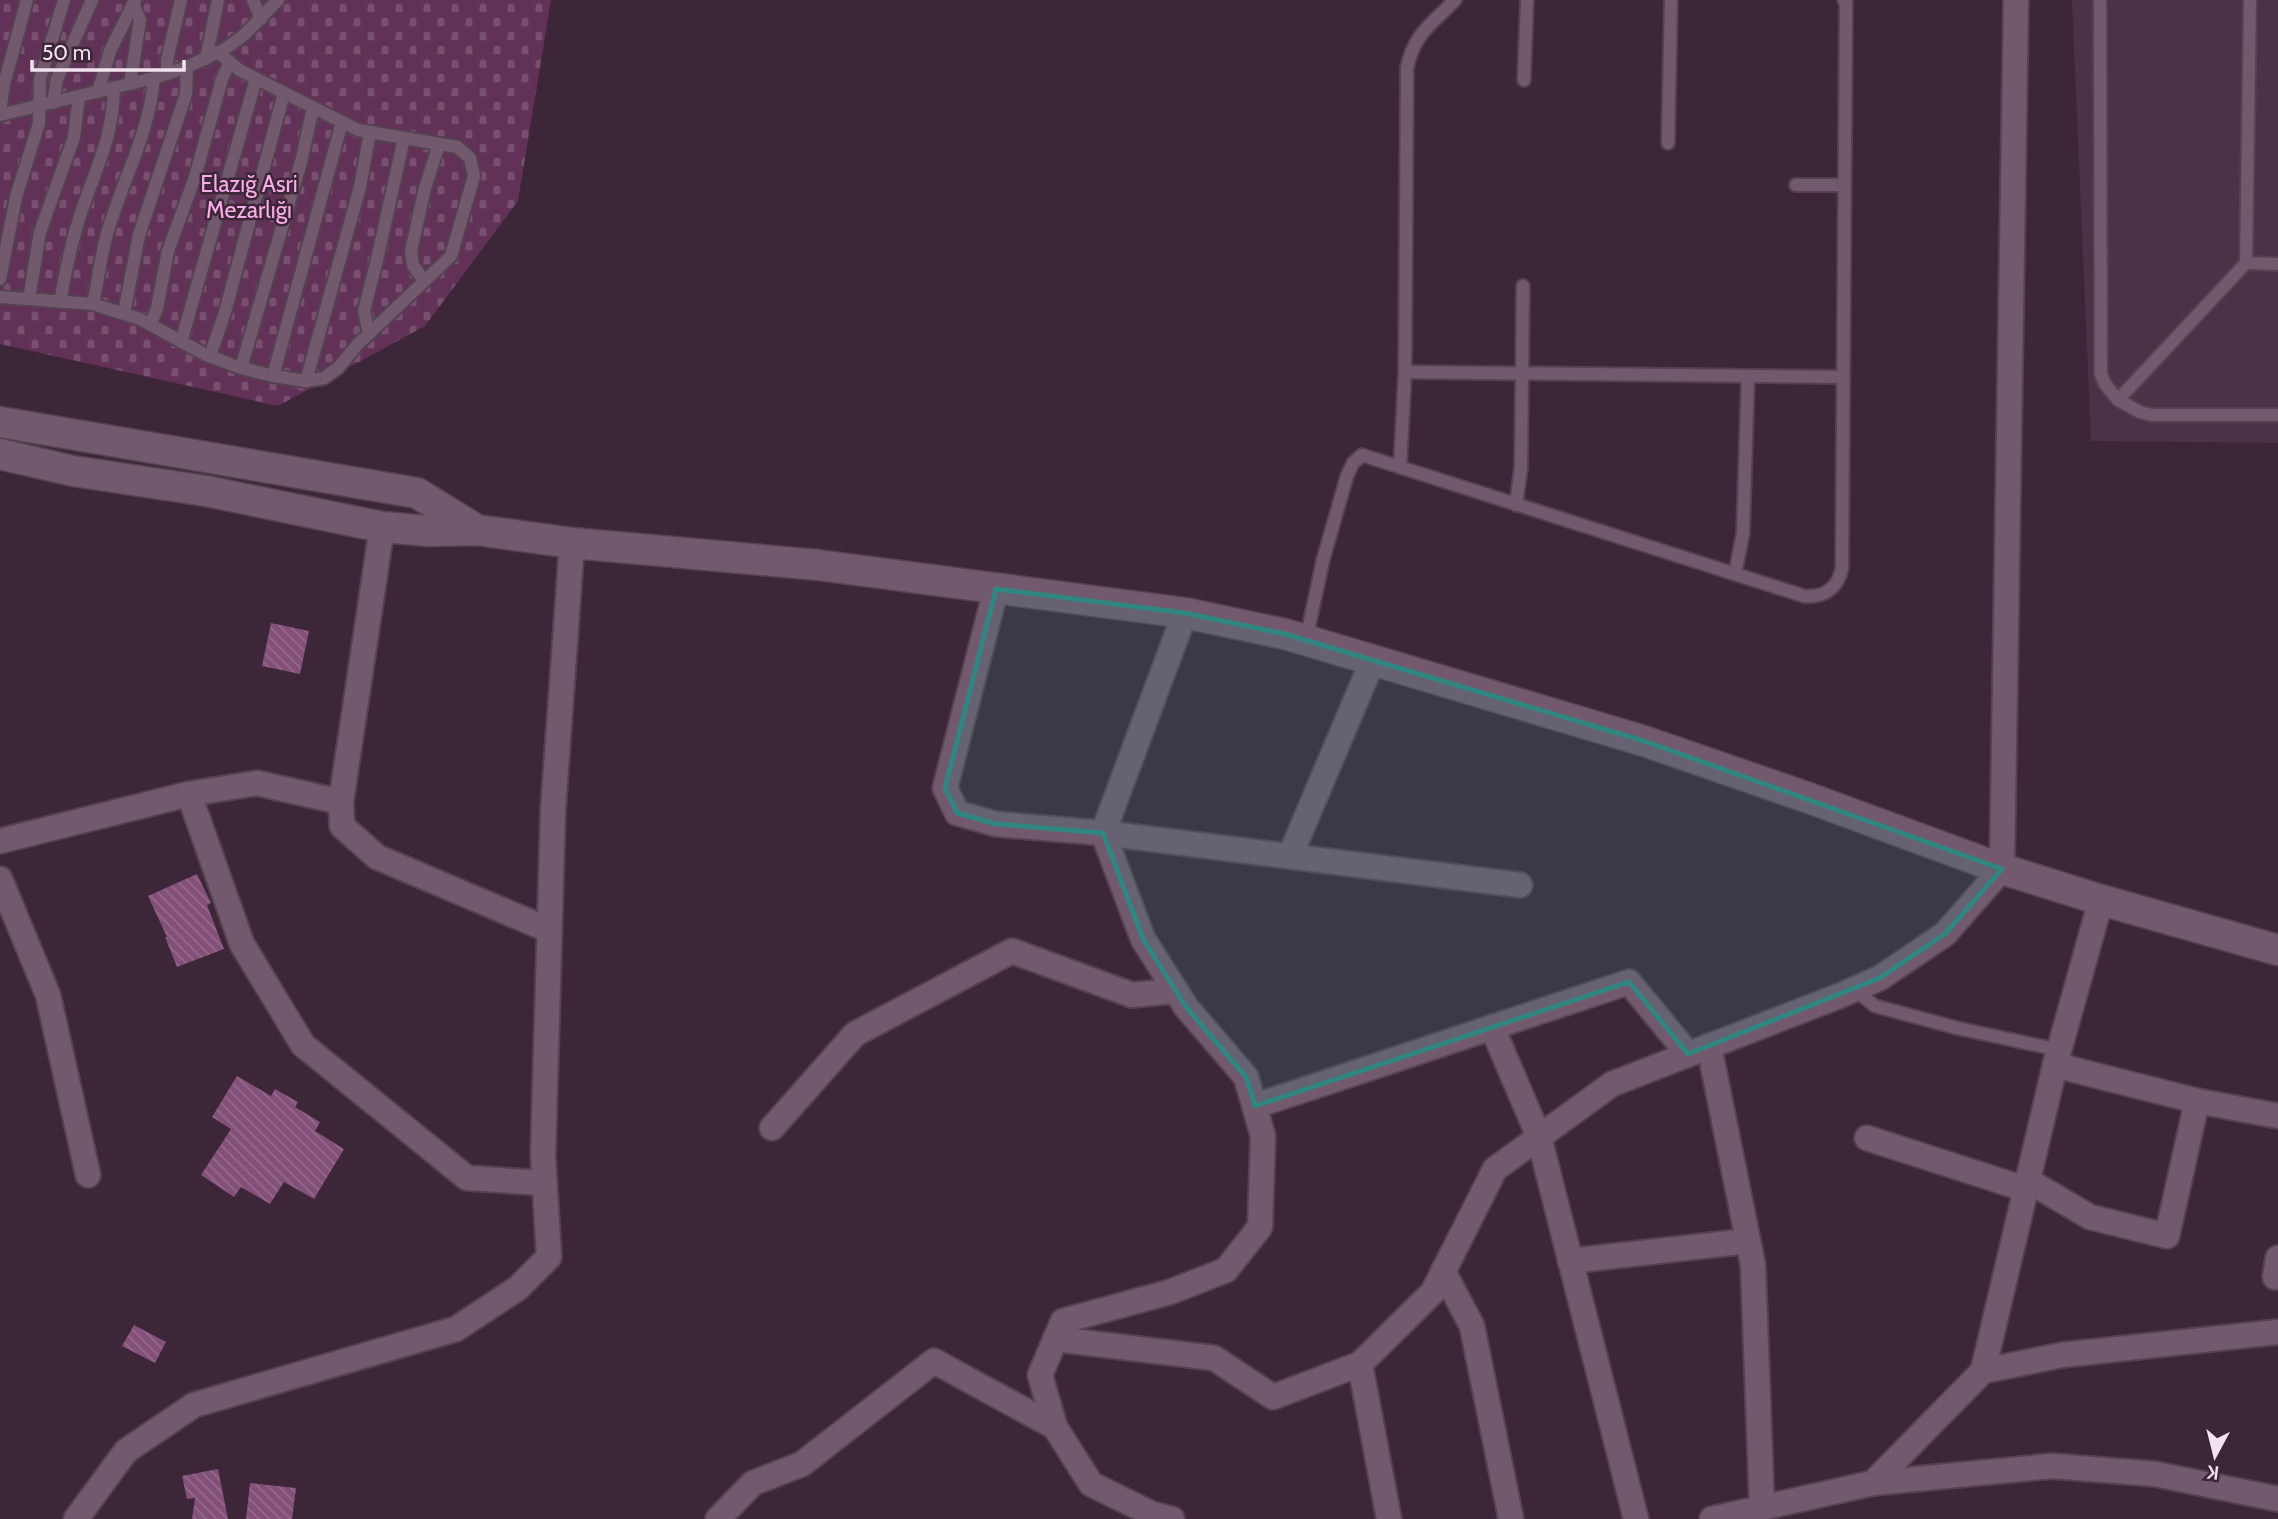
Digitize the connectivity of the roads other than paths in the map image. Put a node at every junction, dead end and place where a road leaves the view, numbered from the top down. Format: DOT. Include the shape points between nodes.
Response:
graph roads {
  1 [pos="27,0"];
  2 [pos="64,0"];
  3 [pos="92,0"];
  4 [pos="181,0"];
  5 [pos="218,0"];
  6 [pos="253,0"];
  7 [pos="278,0"];
  8 [pos="1455,0"];
  9 [pos="1527,0"];
  10 [pos="1671,0"];
  11 [pos="1844,0"];
  12 [pos="2016,0"];
  13 [pos="2100,0"];
  14 [pos="2250,0"];
  15 [pos="134,2"];
  16 [pos="261,19"];
  17 [pos="212,55"];
  18 [pos="230,62"];
  19 [pos="187,67"];
  20 [pos="160,76"];
  21 [pos="256,79"];
  22 [pos="1524,80"];
  23 [pos="130,84"];
  24 [pos="114,88"];
  25 [pos="98,92"];
  26 [pos="285,93"];
  27 [pos="79,96"];
  28 [pos="53,103"];
  29 [pos="39,106"];
  30 [pos="313,108"];
  31 [pos="0,114"];
  32 [pos="342,122"];
  33 [pos="370,132"];
  34 [pos="404,138"];
  35 [pos="1668,143"];
  36 [pos="439,144"];
  37 [pos="1796,185"];
  38 [pos="1844,185"];
  39 [pos="2246,263"];
  40 [pos="2278,264"];
  41 [pos="0,279"];
  42 [pos="424,281"];
  43 [pos="1523,286"];
  44 [pos="0,297"];
  45 [pos="29,299"];
  46 [pos="60,302"];
  47 [pos="93,304"];
  48 [pos="124,313"];
  49 [pos="151,324"];
  50 [pos="369,334"];
  51 [pos="181,342"];
  52 [pos="210,356"];
  53 [pos="241,368"];
  54 [pos="1405,372"];
  55 [pos="1523,373"];
  56 [pos="273,376"];
  57 [pos="1748,376"];
  58 [pos="1843,377"];
  59 [pos="306,380"];
  60 [pos="2118,400"];
  61 [pos="2278,415"];
  62 [pos="0,422"];
  63 [pos="0,454"];
  64 [pos="1400,467"];
  65 [pos="1516,505"];
  66 [pos="382,527"];
  67 [pos="477,530"];
  68 [pos="572,543"];
  69 [pos="1735,574"];
  70 [pos="996,589"];
  71 [pos="1185,613"];
  72 [pos="1306,640"];
  73 [pos="1373,660"];
  74 [pos="189,794"];
  75 [pos="341,802"];
  76 [pos="1103,833"];
  77 [pos="0,841"];
  78 [pos="1290,856"];
  79 [pos="2003,869"];
  80 [pos="0,879"];
  81 [pos="1520,886"];
  82 [pos="2101,900"];
  83 [pos="550,930"];
  84 [pos="2278,950"];
  85 [pos="1854,989"];
  86 [pos="1175,991"];
  87 [pos="1492,1027"];
  88 [pos="1698,1050"];
  89 [pos="2057,1057"];
  90 [pos="2197,1101"];
  91 [pos="1255,1106"];
  92 [pos="2278,1116"];
  93 [pos="772,1128"];
  94 [pos="1539,1137"];
  95 [pos="1867,1138"];
  96 [pos="88,1175"];
  97 [pos="544,1183"];
  98 [pos="2026,1184"];
  99 [pos="1748,1241"];
  100 [pos="1570,1261"];
  101 [pos="1443,1271"];
  102 [pos="2278,1332"];
  103 [pos="1055,1339"];
  104 [pos="1360,1364"];
  105 [pos="1983,1371"];
  106 [pos="1055,1427"];
  107 [pos="1873,1482"];
  108 [pos="2278,1499"];
  109 [pos="1762,1508"];
  110 [pos="76,1519"];
  111 [pos="718,1519"];
  112 [pos="1172,1519"];
  113 [pos="1389,1519"];
  114 [pos="1511,1519"];
  115 [pos="1636,1519"];
  116 [pos="1712,1519"];
  1 -- 31 [label="lane"];
  2 -- 29 [label="lane" via="40,79"];
  3 -- 28 [label="lane" via="57,79"];
  4 -- 20 [label="lane"];
  5 -- 17 [label="lane"];
  6 -- 16 [label="lane"];
  7 -- 16 [label="lane"];
  8 -- 54 [label="lane" via="1416,39 1407,68"];
  9 -- 22 [label="lane"];
  10 -- 35 [label="lane"];
  11 -- 38 [label="lane"];
  12 -- 79 [label="street"];
  13 -- 60 [label="lane" via="2101,374"];
  14 -- 39 [label="lane"];
  15 -- 23 [label="lane" via="140,26"];
  15 -- 25 [label="lane" via="110,51"];
  16 -- 17 [label="lane"];
  17 -- 18 [label="lane"];
  17 -- 19 [label="lane"];
  18 -- 21 [label="lane"];
  18 -- 49 [label="lane" via="167,251"];
  19 -- 20 [label="lane"];
  19 -- 48 [label="lane" via="186,93 139,235"];
  20 -- 23 [label="lane"];
  20 -- 47 [label="lane" via="105,240"];
  21 -- 26 [label="lane"];
  21 -- 51 [label="lane"];
  23 -- 24 [label="lane"];
  24 -- 25 [label="lane"];
  24 -- 46 [label="lane" via="113,114 101,162 74,234"];
  25 -- 27 [label="lane"];
  26 -- 30 [label="lane"];
  26 -- 52 [label="lane"];
  27 -- 28 [label="lane"];
  27 -- 45 [label="lane" via="74,137 40,232"];
  28 -- 29 [label="lane"];
  29 -- 31 [label="lane"];
  29 -- 41 [label="lane" via="39,123 16,197"];
  30 -- 32 [label="lane"];
  30 -- 53 [label="lane"];
  32 -- 33 [label="lane"];
  32 -- 56 [label="lane"];
  33 -- 34 [label="lane"];
  33 -- 59 [label="lane" via="360,187"];
  34 -- 36 [label="lane"];
  34 -- 50 [label="lane" via="364,311"];
  36 -- 42 [label="lane" via="411,251 413,265"];
  36 -- 42 [label="lane" via="465,152 474,176 451,256"];
  37 -- 38 [label="lane"];
  38 -- 58 [label="lane"];
  39 -- 40 [label="lane"];
  39 -- 60 [label="lane"];
  42 -- 50 [label="lane"];
  43 -- 55 [label="lane"];
  44 -- 45 [label="lane"];
  45 -- 46 [label="lane"];
  46 -- 47 [label="lane"];
  47 -- 48 [label="lane"];
  48 -- 49 [label="lane"];
  49 -- 51 [label="lane"];
  50 -- 59 [label="lane" via="332,373"];
  51 -- 52 [label="lane"];
  52 -- 53 [label="lane"];
  53 -- 56 [label="lane"];
  54 -- 55 [label="lane"];
  54 -- 64 [label="lane"];
  55 -- 57 [label="lane"];
  55 -- 65 [label="lane"];
  56 -- 59 [label="lane"];
  57 -- 58 [label="lane"];
  57 -- 69 [label="lane" via="1743,533"];
  58 -- 69 [label="lane" via="1840,577 1829,591 1812,597"];
  60 -- 61 [label="lane" via="2152,415"];
  62 -- 67 [label="street" via="417,493"];
  63 -- 66 [label="street"];
  64 -- 65 [label="lane"];
  64 -- 72 [label="lane" via="1362,455 1353,463 1323,560"];
  65 -- 69 [label="lane"];
  66 -- 67 [label="street"];
  66 -- 75 [label="street"];
  67 -- 68 [label="street"];
  68 -- 70 [label="street" via="818,565"];
  68 -- 83 [label="street" via="553,810"];
  70 -- 71 [label="street"];
  70 -- 76 [label="street" via="945,788 957,813 996,824"];
  71 -- 72 [label="street"];
  71 -- 76 [label="street"];
  72 -- 73 [label="street"];
  73 -- 78 [label="street"];
  73 -- 79 [label="street" via="1644,741"];
  74 -- 75 [label="street" via="257,783"];
  74 -- 77 [label="street"];
  74 -- 97 [label="street" via="242,944 303,1045 467,1178"];
  75 -- 83 [label="street" via="342,826 377,858"];
  76 -- 78 [label="street"];
  76 -- 86 [label="street" via="1143,939"];
  78 -- 81 [label="street"];
  79 -- 82 [label="street"];
  79 -- 85 [label="street" via="1945,934 1880,978"];
  80 -- 96 [label="street" via="48,995"];
  82 -- 84 [label="street"];
  82 -- 89 [label="street"];
  83 -- 97 [label="street"];
  85 -- 88 [label="street"];
  85 -- 89 [label="lane" via="1875,1006"];
  86 -- 91 [label="street" via="1246,1077"];
  86 -- 93 [label="street" via="1132,995 1012,951 855,1034"];
  87 -- 88 [label="street" via="1629,982"];
  87 -- 91 [label="street"];
  87 -- 94 [label="street"];
  88 -- 94 [label="street" via="1612,1084"];
  88 -- 99 [label="street"];
  89 -- 90 [label="street"];
  89 -- 98 [label="street"];
  90 -- 92 [label="street"];
  90 -- 98 [label="street" via="2167,1236 2090,1217"];
  91 -- 103 [label="street" via="1263,1136 1260,1227 1226,1270 1170,1292 1063,1321"];
  94 -- 100 [label="street"];
  94 -- 101 [label="street" via="1495,1169"];
  95 -- 98 [label="street"];
  97 -- 110 [label="street" via="549,1257 517,1288 456,1329 194,1405 126,1451"];
  98 -- 105 [label="street"];
  99 -- 100 [label="street"];
  99 -- 109 [label="street" via="1753,1265"];
  100 -- 115 [label="street"];
  101 -- 104 [label="street" via="1433,1292"];
  101 -- 114 [label="street" via="1472,1326"];
  102 -- 105 [label="street" via="2062,1355"];
  103 -- 104 [label="street" via="1214,1358 1273,1397"];
  103 -- 106 [label="street" via="1040,1375"];
  104 -- 113 [label="street"];
  105 -- 107 [label="street"];
  106 -- 111 [label="street" via="934,1361 802,1464 753,1483"];
  106 -- 112 [label="street" via="1091,1484"];
  107 -- 108 [label="street" via="2052,1466 2155,1474"];
  107 -- 109 [label="street"];
  109 -- 116 [label="street"];
}
